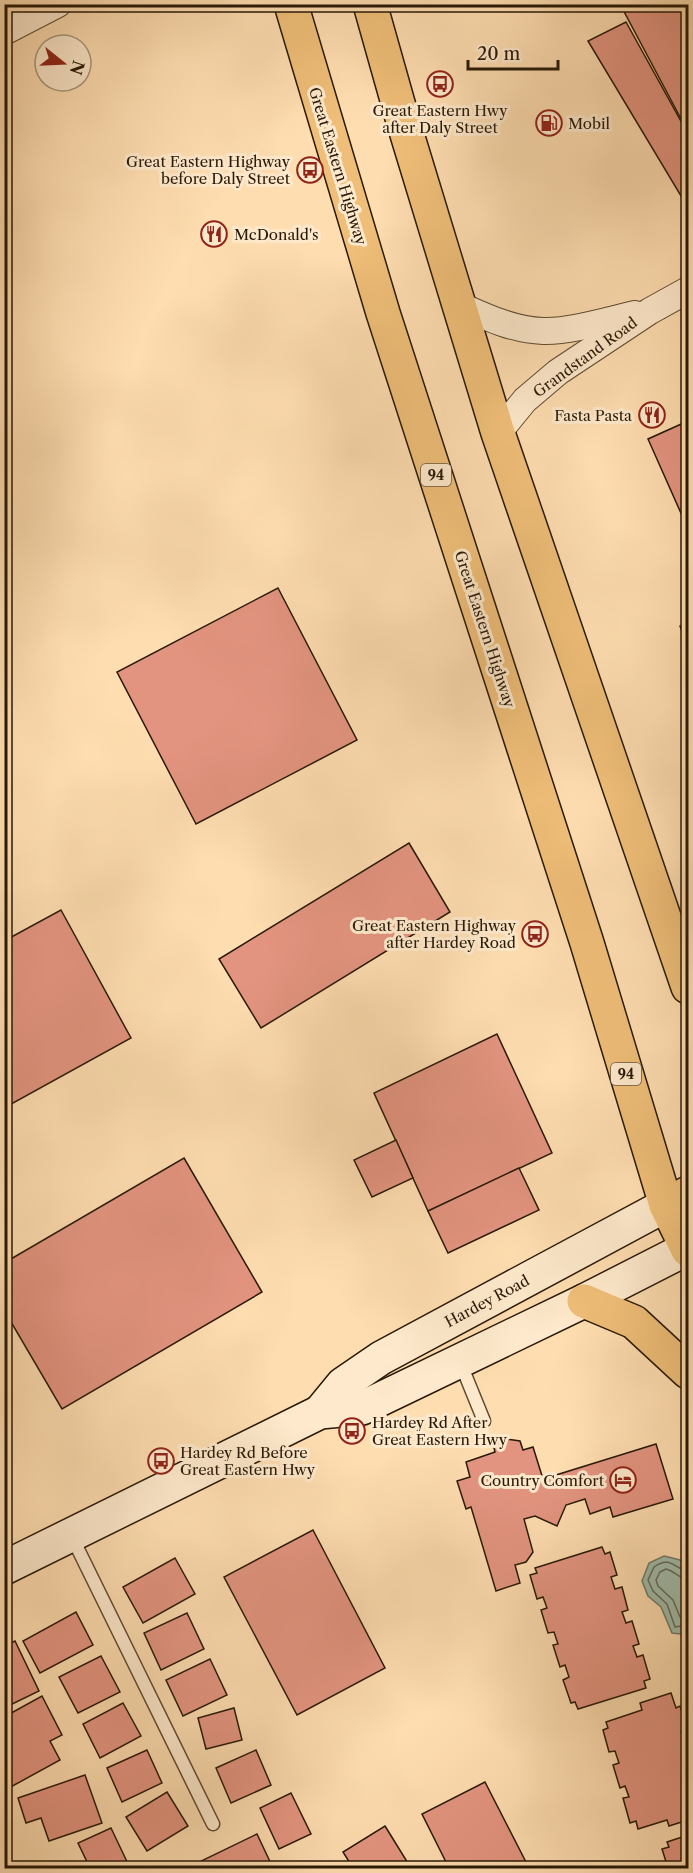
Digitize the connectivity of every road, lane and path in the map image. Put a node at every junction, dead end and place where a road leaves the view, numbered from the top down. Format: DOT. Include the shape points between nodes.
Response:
graph roads {
  1 [pos="58,4"];
  2 [pos="291,4"];
  3 [pos="370,4"];
  4 [pos="4,32"];
  5 [pos="688,290"];
  6 [pos="459,305"];
  7 [pos="650,311"];
  8 [pos="498,433"];
  9 [pos="688,987"];
  10 [pos="677,1199"];
  11 [pos="688,1249"];
  12 [pos="584,1301"];
  13 [pos="460,1361"];
  14 [pos="688,1372"];
  15 [pos="320,1412"];
  16 [pos="484,1421"];
  17 [pos="71,1536"];
  18 [pos="4,1568"];
  19 [pos="213,1824"];
  1 -- 4 [label="street"];
  2 -- 10 [label="highway, Great Eastern Highway / 94" via="383,313 587,943"];
  3 -- 6 [label="highway"];
  5 -- 7 [label="street, Grandstand Road"];
  6 -- 7 [label="street, Grandstand Road" via="510,326 544,331"];
  6 -- 8 [label="highway"];
  7 -- 8 [label="street, Grandstand Road" via="558,372 525,400"];
  8 -- 9 [label="highway"];
  10 -- 11 [label="highway, Great Eastern Highway / 94"];
  10 -- 15 [label="main road, Hardey Road" via="381,1358 343,1384"];
  11 -- 12 [label="main road, Hardey Road"];
  12 -- 13 [label="main road, Hardey Road"];
  12 -- 14 [label="highway" via="634,1322"];
  13 -- 15 [label="main road, Hardey Road" via="362,1408"];
  13 -- 16 [label="lane"];
  15 -- 17 [label="main road, Hardey Road"];
  17 -- 18 [label="main road, Hardey Road"];
  17 -- 19 [label="lane"];
}
